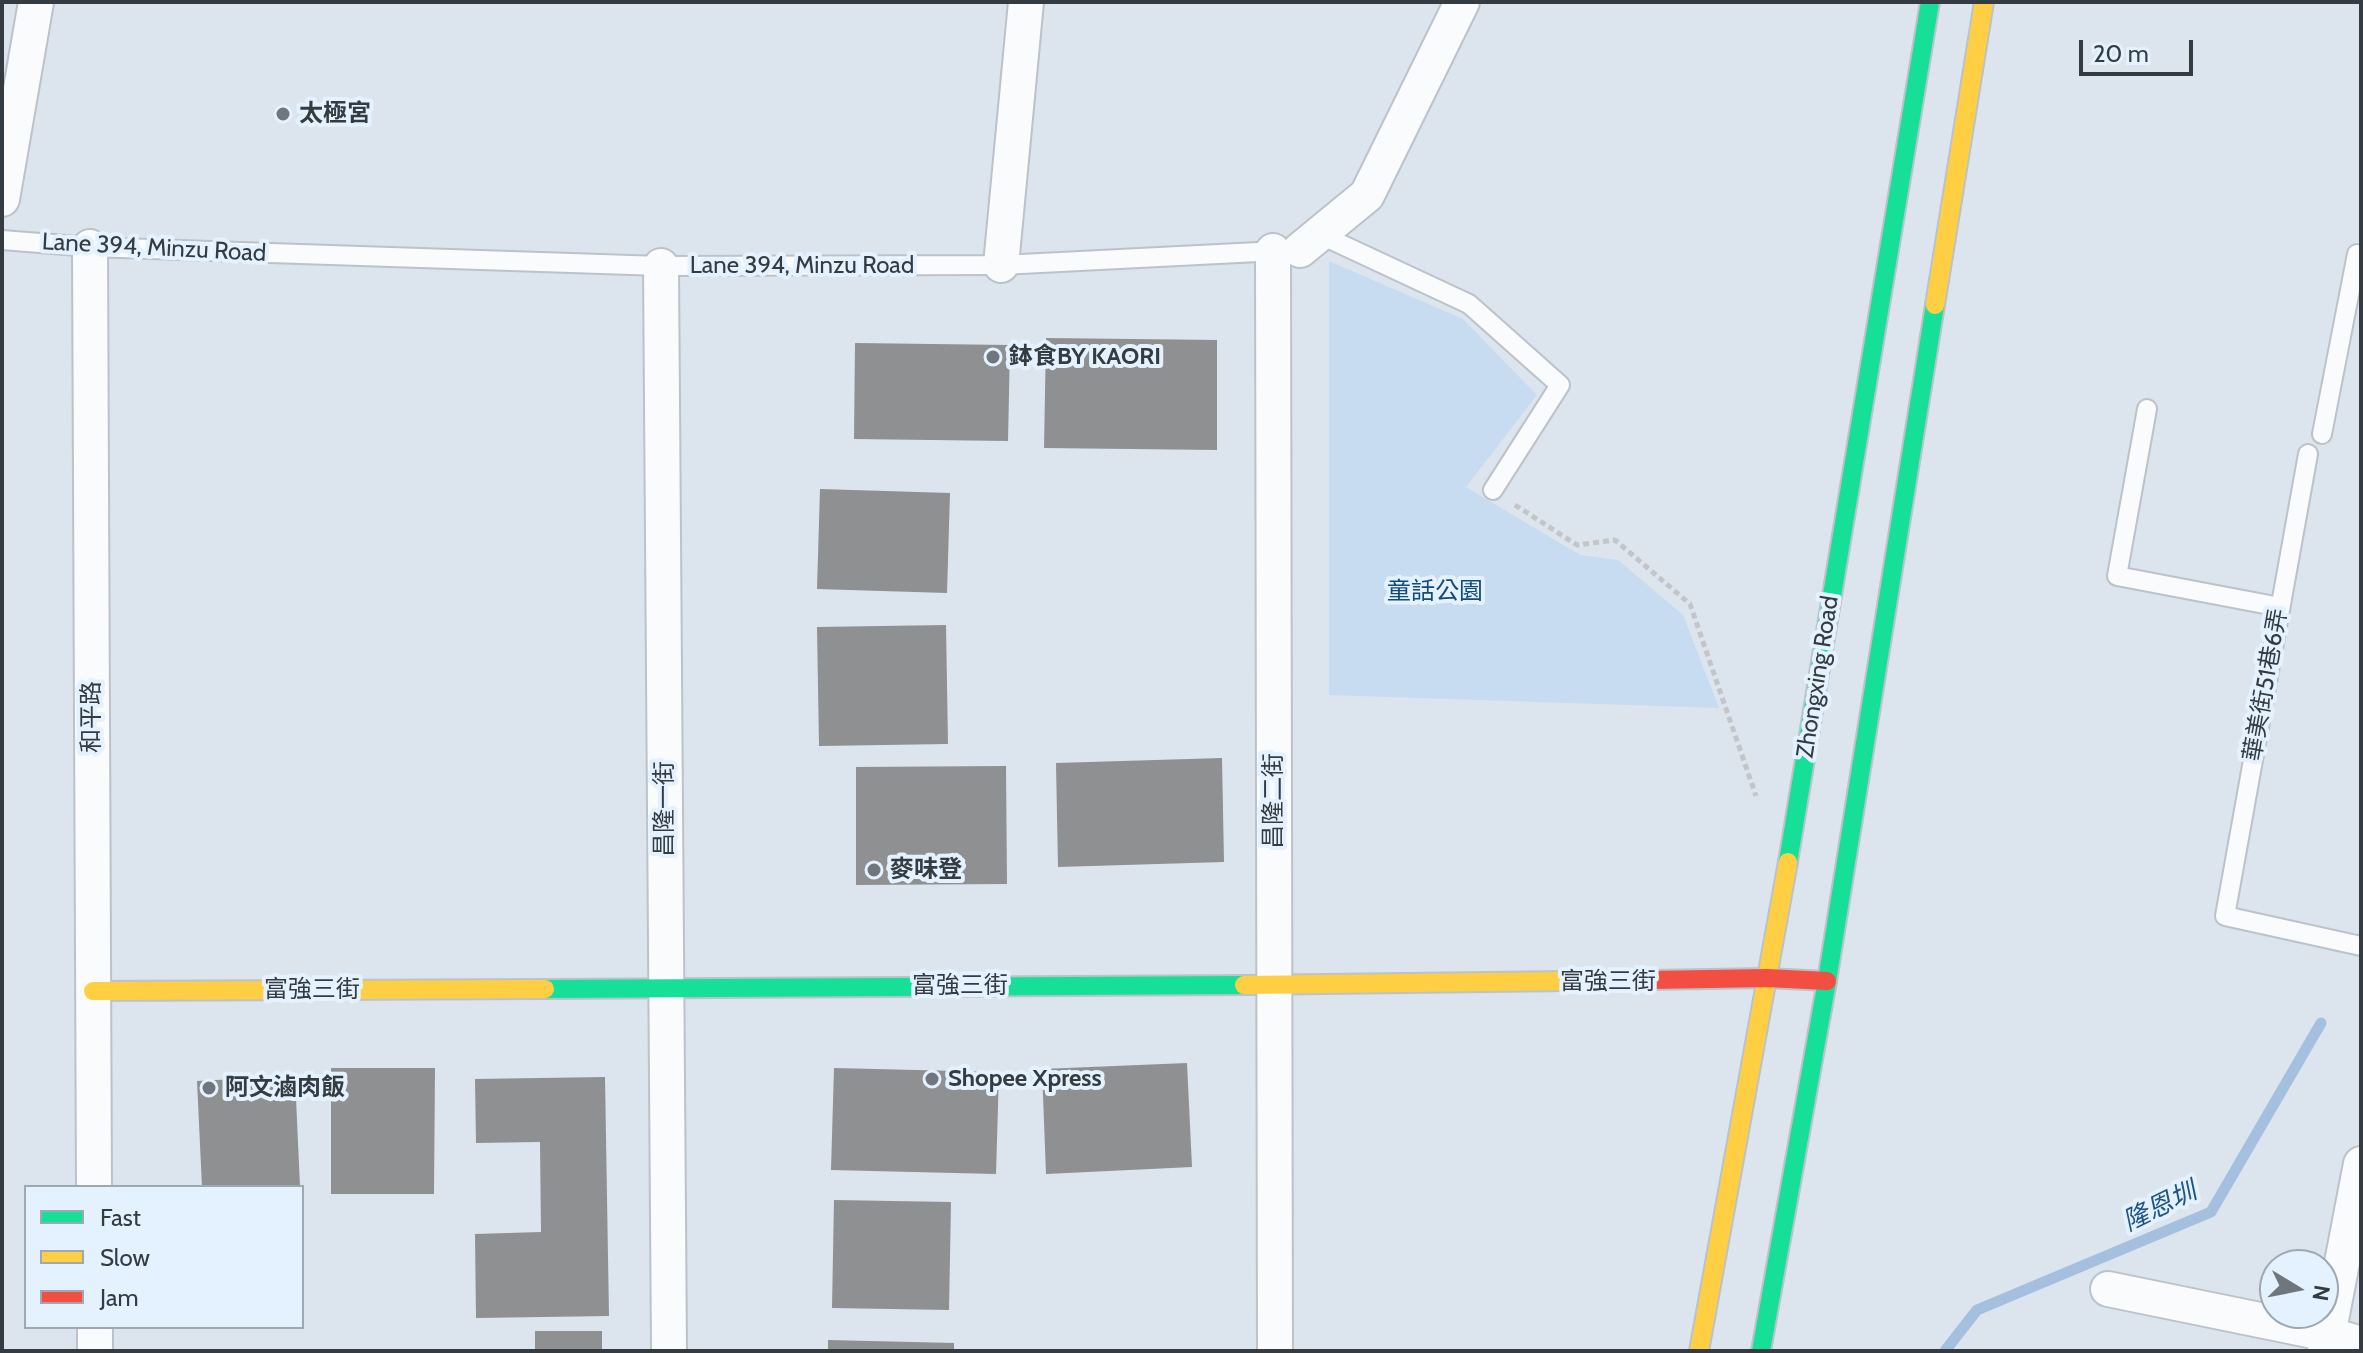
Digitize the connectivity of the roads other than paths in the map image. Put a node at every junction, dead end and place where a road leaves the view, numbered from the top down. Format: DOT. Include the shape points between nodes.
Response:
graph roads {
  1 [pos="36,2"];
  2 [pos="1026,2"];
  3 [pos="1462,2"];
  4 [pos="1930,2"];
  5 [pos="1984,2"];
  6 [pos="2,199"];
  7 [pos="2,240"];
  8 [pos="1297,245"];
  9 [pos="90,247"];
  10 [pos="2361,255"];
  11 [pos="1001,265"];
  12 [pos="661,266"];
  13 [pos="2147,409"];
  14 [pos="2322,434"];
  15 [pos="2308,454"];
  16 [pos="1493,490"];
  17 [pos="2280,607"];
  18 [pos="2361,946"];
  19 [pos="1767,978"];
  20 [pos="1827,981"];
  21 [pos="1274,985"];
  22 [pos="666,988"];
  23 [pos="93,991"];
  24 [pos="2361,1164"];
  25 [pos="94,1185"];
  26 [pos="2108,1289"];
  27 [pos="95,1329"];
  28 [pos="2326,1343"];
  29 [pos="2361,1344"];
  30 [pos="95,1351"];
  31 [pos="669,1351"];
  32 [pos="1275,1351"];
  33 [pos="1699,1351"];
  34 [pos="1761,1351"];
  1 -- 6 [label="street"];
  2 -- 11 [label="street"];
  3 -- 8 [label="street" via="1367,195"];
  4 -- 19 [label="street, Zhongxing Road"];
  5 -- 20 [label="street"];
  7 -- 9 [label="lane, Lane 394, Minzu Road"];
  8 -- 11 [label="lane, Lane 394, Minzu Road"];
  8 -- 16 [label="lane" via="1469,304 1560,385"];
  8 -- 21 [label="street, 昌隆二街"];
  9 -- 12 [label="lane, Lane 394, Minzu Road"];
  9 -- 23 [label="street, 和平路"];
  10 -- 14 [label="lane" via="2357,254"];
  11 -- 12 [label="lane, Lane 394, Minzu Road"];
  12 -- 22 [label="street, 昌隆一街"];
  13 -- 17 [label="lane" via="2117,576"];
  15 -- 17 [label="lane, 華美街51巷6弄"];
  17 -- 18 [label="lane, 華美街51巷6弄" via="2225,916"];
  19 -- 20 [label="street, 富強三街"];
  19 -- 21 [label="street, 富強三街"];
  19 -- 33 [label="street, Zhongxing Road"];
  20 -- 34 [label="street"];
  21 -- 22 [label="street, 富強三街"];
  21 -- 32 [label="street, 昌隆二街"];
  22 -- 23 [label="street, 富強三街"];
  22 -- 31 [label="street, 昌隆一街"];
  23 -- 25 [label="street, 和平路"];
  24 -- 28 [label="street"];
  26 -- 28 [label="street"];
  27 -- 30 [label="street"];
  28 -- 29 [label="street"];
}
